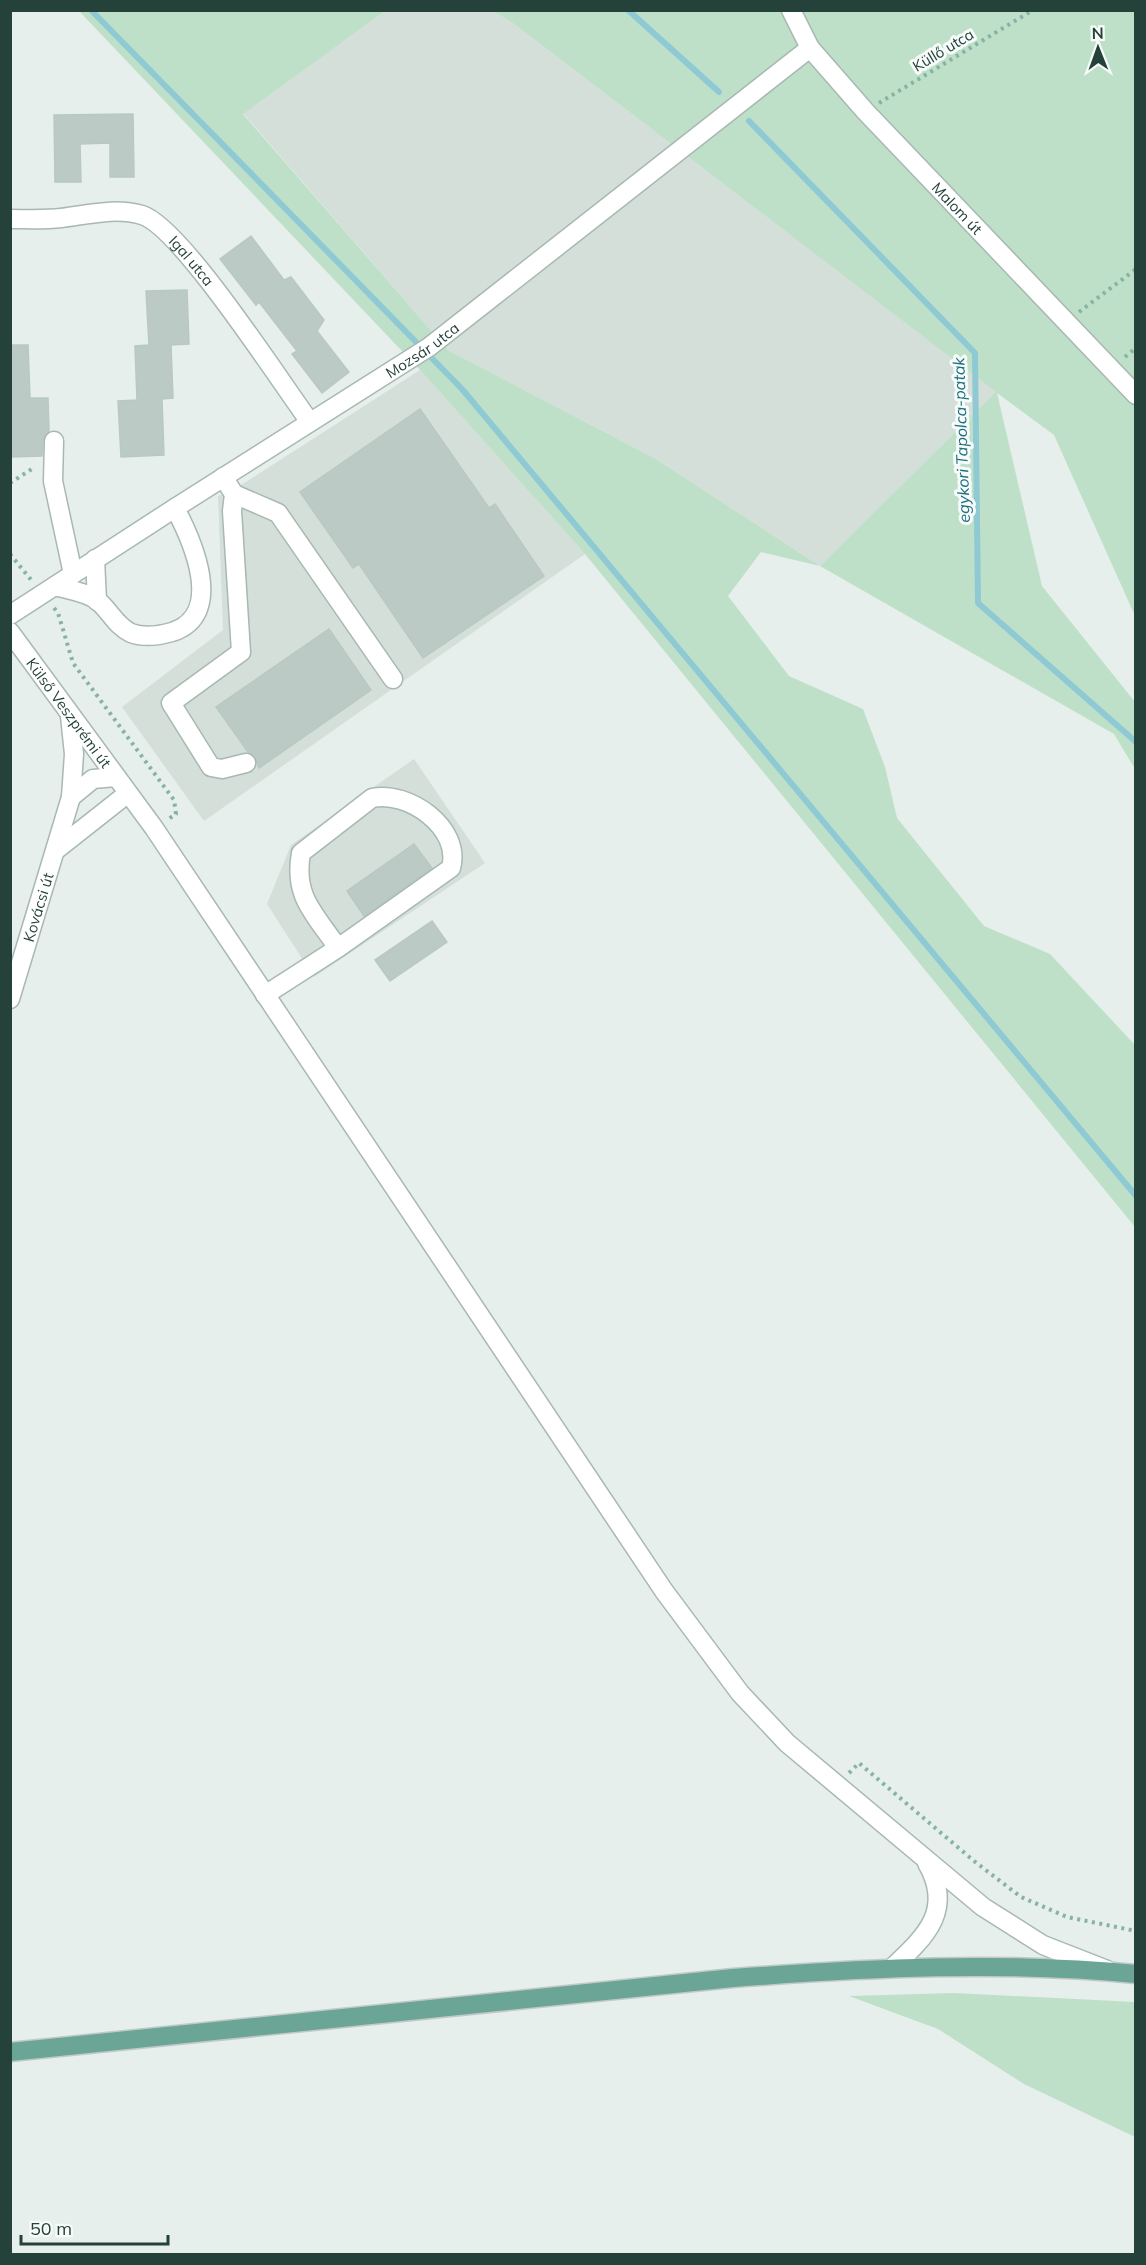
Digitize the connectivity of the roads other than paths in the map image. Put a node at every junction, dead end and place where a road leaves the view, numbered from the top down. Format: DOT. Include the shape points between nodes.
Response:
graph roads {
  1 [pos="791,10"];
  2 [pos="810,48"];
  3 [pos="10,219"];
  4 [pos="1136,395"];
  5 [pos="310,423"];
  6 [pos="54,447"];
  7 [pos="224,477"];
  8 [pos="234,494"];
  9 [pos="175,508"];
  10 [pos="95,560"];
  11 [pos="74,574"];
  12 [pos="49,590"];
  13 [pos="97,601"];
  14 [pos="10,615"];
  15 [pos="10,632"];
  16 [pos="393,679"];
  17 [pos="70,714"];
  18 [pos="246,763"];
  19 [pos="116,777"];
  20 [pos="127,794"];
  21 [pos="71,796"];
  22 [pos="56,850"];
  23 [pos="338,948"];
  24 [pos="266,995"];
  25 [pos="10,999"];
  26 [pos="924,1856"];
  27 [pos="893,1967"];
  28 [pos="1112,1971"];
  29 [pos="1136,1974"];
  30 [pos="10,2052"];
  1 -- 2 [label="street, Malom út"];
  2 -- 4 [label="street, Malom út" via="865,111"];
  2 -- 5 [label="street, Mozsár utca" via="429,347"];
  3 -- 5 [label="street, Igal utca" via="117,211 144,215 171,235 208,280"];
  5 -- 7 [label="street, Mozsár utca"];
  6 -- 11 [label="street" via="53,481"];
  7 -- 8 [label="street"];
  7 -- 9 [label="street, Mozsár utca"];
  8 -- 16 [label="street" via="278,513"];
  8 -- 18 [label="street" via="241,652 171,703 211,767 222,769"];
  9 -- 10 [label="street, Mozsár utca"];
  9 -- 13 [label="street" via="189,534 200,570 200,602 195,614 175,631 145,636 131,633 115,622"];
  10 -- 11 [label="street, Mozsár utca"];
  10 -- 13 [label="street"];
  11 -- 12 [label="street, Mozsár utca"];
  12 -- 13 [label="street"];
  12 -- 14 [label="street, Mozsár utca"];
  15 -- 17 [label="street, Külső Veszprémi út"];
  17 -- 19 [label="street, Külső Veszprémi út"];
  17 -- 21 [label="street, Kovácsi út" via="74,754"];
  19 -- 20 [label="street, Külső Veszprémi út"];
  19 -- 21 [label="street" via="93,778"];
  20 -- 22 [label="street"];
  20 -- 24 [label="street, Külső Veszprémi út"];
  21 -- 22 [label="street, Kovácsi út"];
  22 -- 25 [label="street, Kovácsi út"];
  23 -- 23 [label="street" via="300,888 297,879 301,853 372,798 385,795 434,817 451,845 451,868"];
  23 -- 24 [label="street"];
  24 -- 26 [label="street, Külső Veszprémi út" via="664,1591 740,1693 787,1743"];
  26 -- 27 [label="street" via="937,1881 939,1902 924,1937"];
  26 -- 28 [label="street, Külső Veszprémi út" via="1012,1927 1043,1945"];
  27 -- 28 [label="main road"];
  27 -- 30 [label="main road" via="733,1978"];
  28 -- 29 [label="main road"];
}
